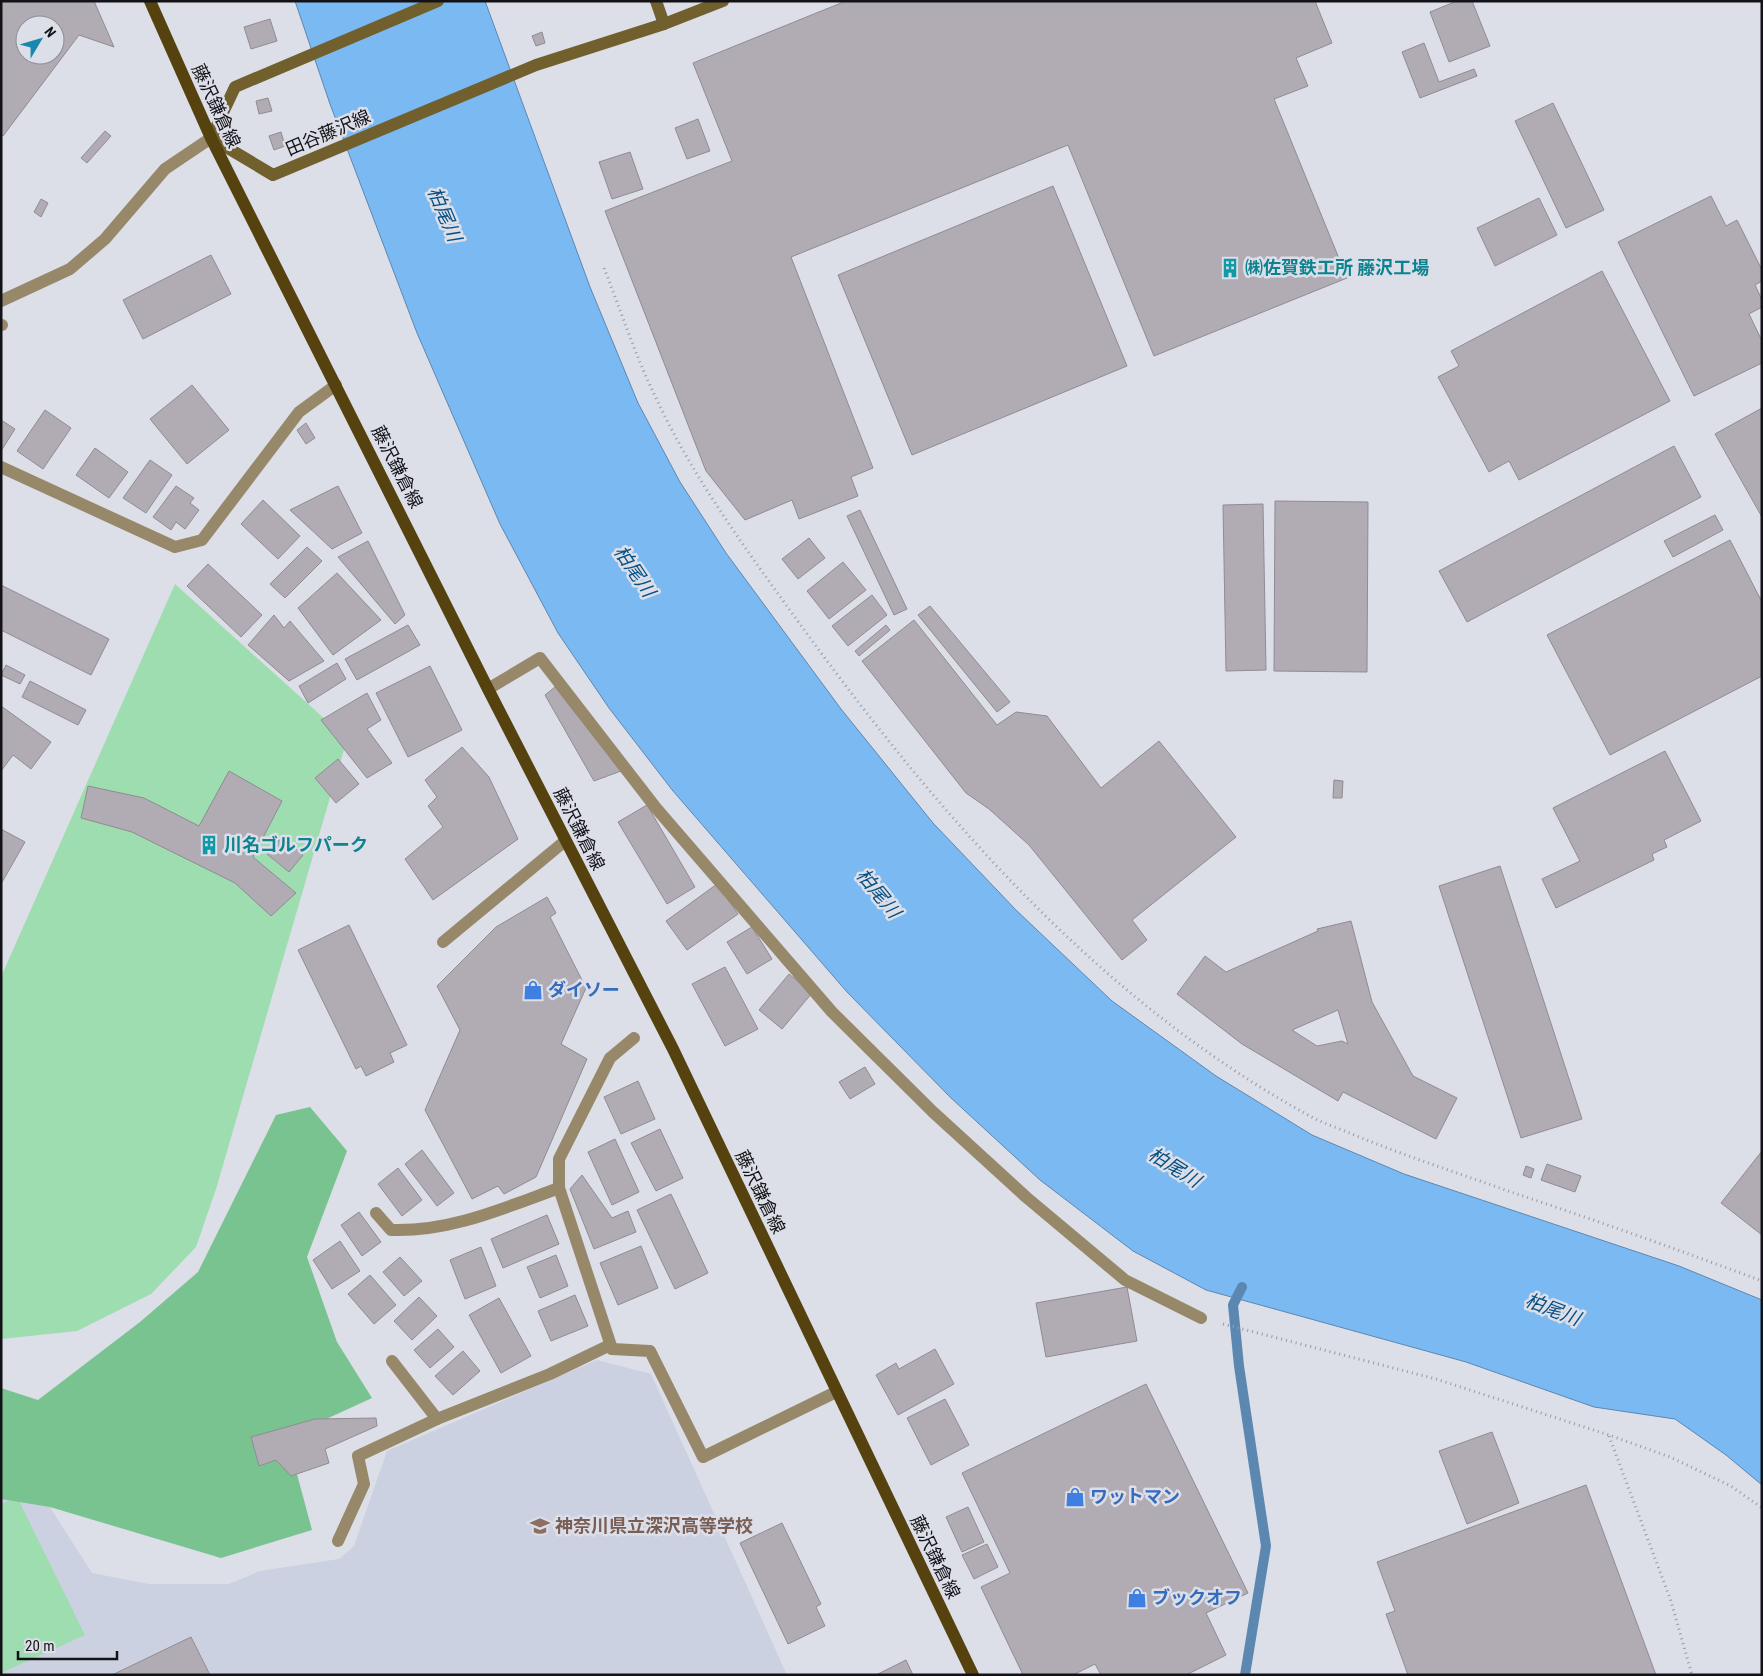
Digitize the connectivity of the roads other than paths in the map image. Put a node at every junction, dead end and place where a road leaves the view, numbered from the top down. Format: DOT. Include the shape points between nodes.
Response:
graph roads {
  1 [pos="150,1"];
  2 [pos="438,1"];
  3 [pos="656,1"];
  4 [pos="723,1"];
  5 [pos="664,24"];
  6 [pos="211,138"];
  7 [pos="1,302"];
  8 [pos="336,385"];
  9 [pos="1,467"];
  10 [pos="488,689"];
  11 [pos="565,840"];
  12 [pos="443,942"];
  13 [pos="634,1038"];
  14 [pos="559,1188"];
  15 [pos="376,1213"];
  16 [pos="1201,1318"];
  17 [pos="610,1346"];
  18 [pos="392,1361"];
  19 [pos="836,1392"];
  20 [pos="438,1419"];
  21 [pos="338,1541"];
  22 [pos="973,1675"];
  1 -- 6 [label="main road, 藤沢鎌倉線"];
  2 -- 6 [label="main road" via="235,87"];
  3 -- 5 [label="main road"];
  4 -- 5 [label="main road, 田谷藤沢線"];
  5 -- 6 [label="main road, 田谷藤沢線" via="536,65 272,175"];
  6 -- 7 [label="street" via="165,169 105,239 70,269"];
  6 -- 8 [label="main road, 藤沢鎌倉線"];
  8 -- 9 [label="street" via="300,412 202,540 175,547"];
  8 -- 10 [label="main road, 藤沢鎌倉線"];
  10 -- 11 [label="main road, 藤沢鎌倉線"];
  10 -- 16 [label="street" via="540,658 656,808 832,1012 933,1112 1026,1197 1125,1280"];
  11 -- 12 [label="street"];
  11 -- 19 [label="main road, 藤沢鎌倉線" via="672,1049"];
  13 -- 14 [label="street" via="610,1058 559,1159"];
  14 -- 15 [label="street" via="477,1218 417,1231 391,1230"];
  14 -- 17 [label="street"];
  17 -- 19 [label="street" via="612,1349 650,1351 703,1457"];
  17 -- 20 [label="street"];
  18 -- 20 [label="street"];
  19 -- 22 [label="main road, 藤沢鎌倉線"];
  20 -- 21 [label="street" via="358,1456 364,1484"];
}
